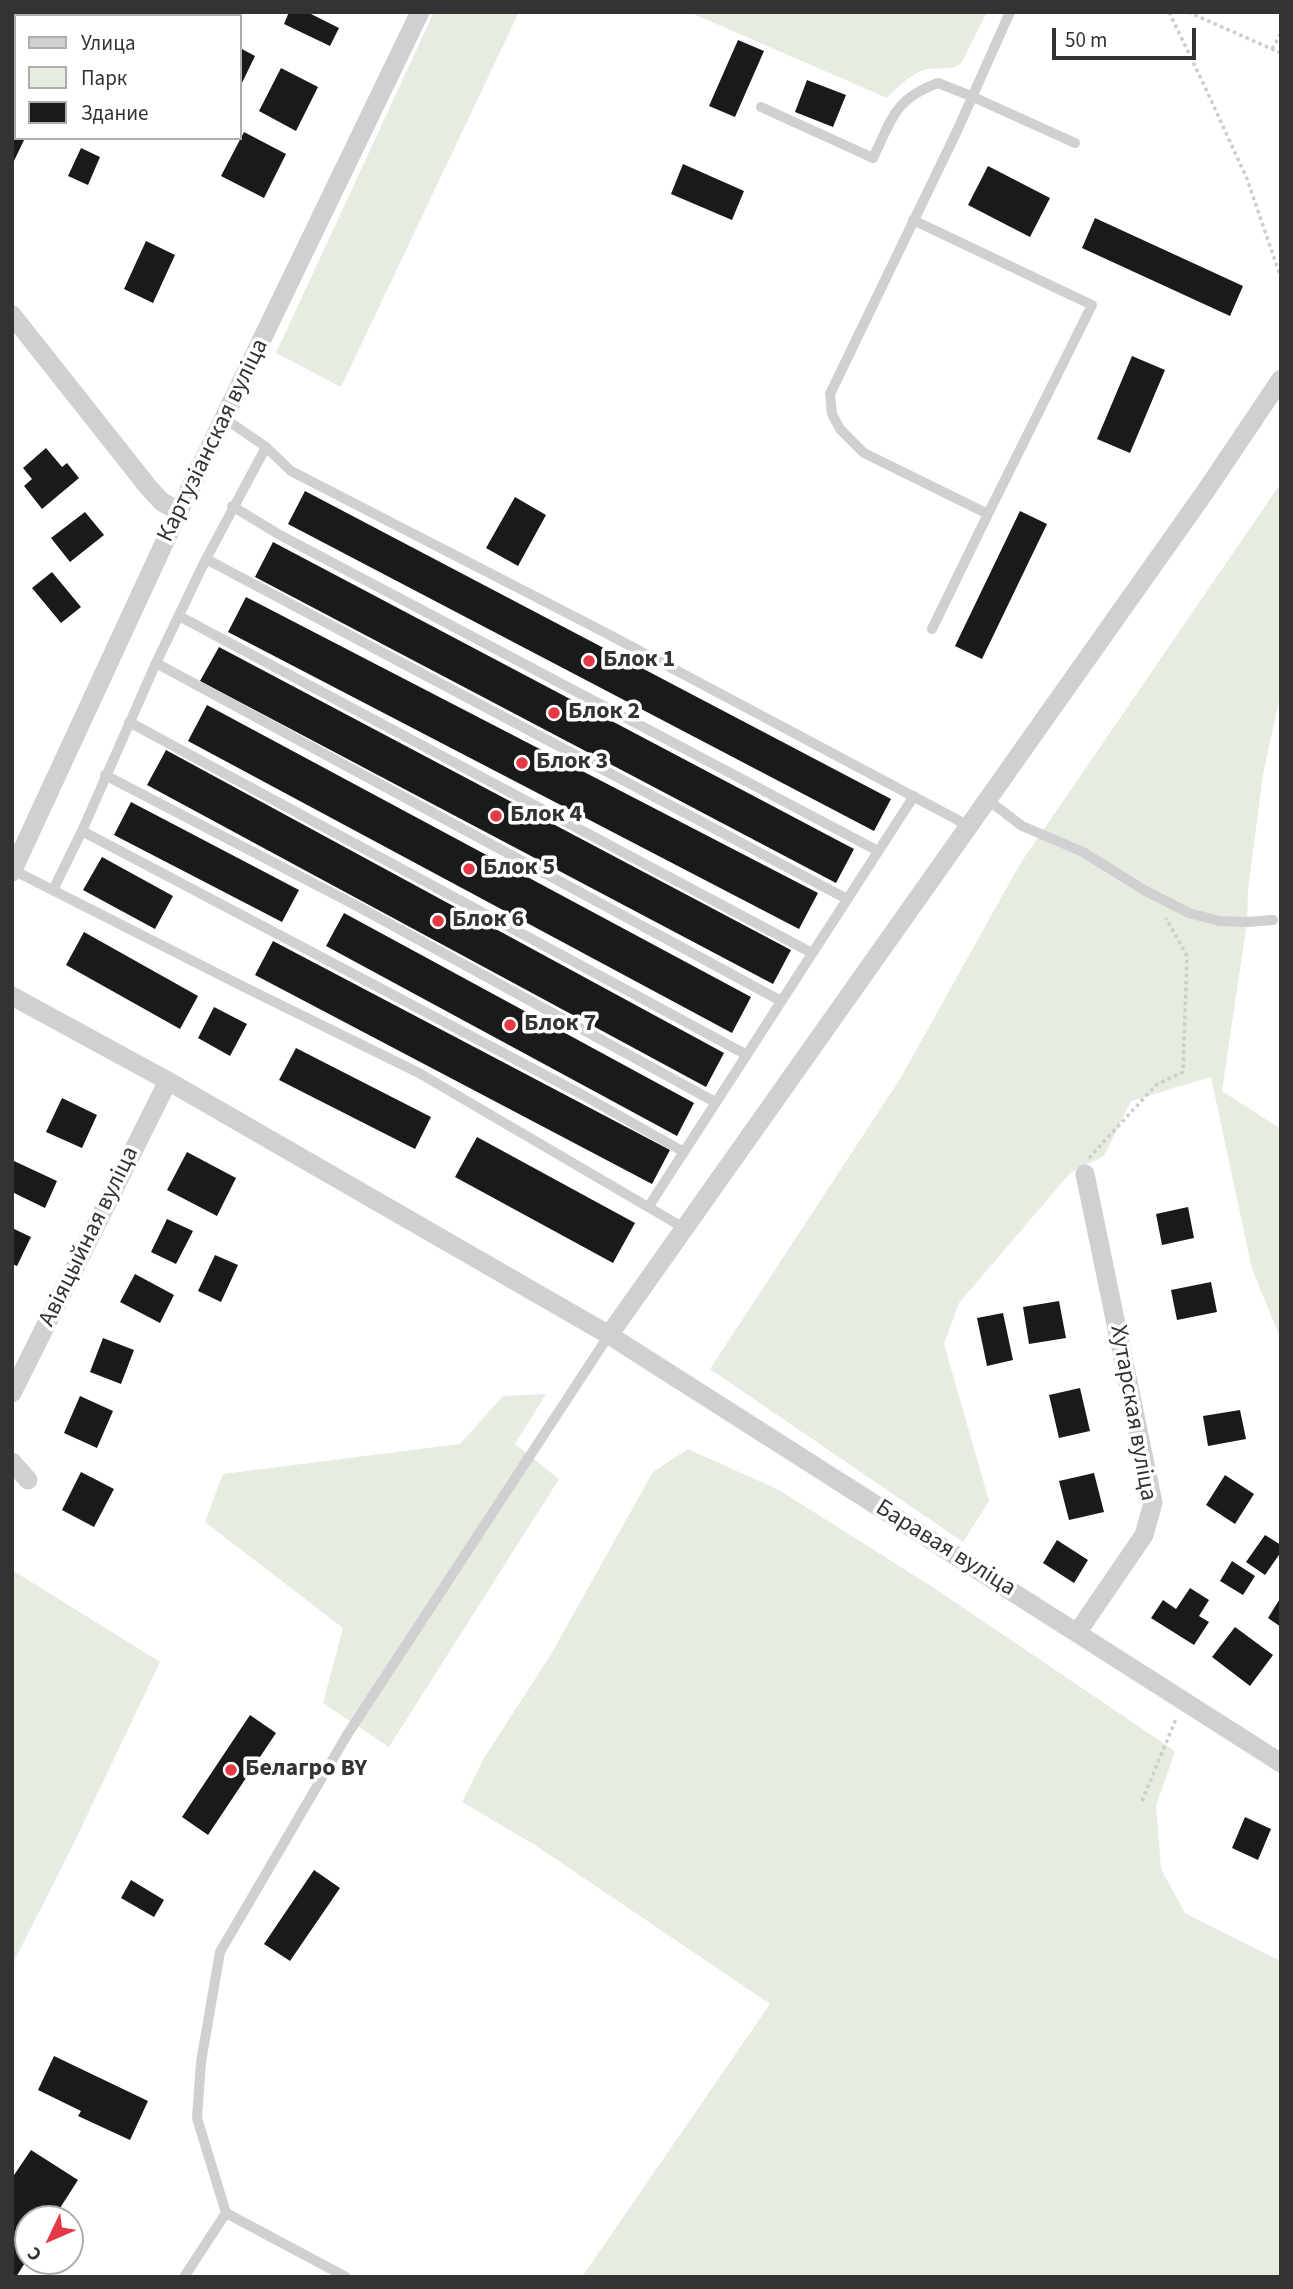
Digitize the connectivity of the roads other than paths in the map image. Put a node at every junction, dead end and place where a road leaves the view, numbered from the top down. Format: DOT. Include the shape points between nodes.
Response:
graph roads {
  1 [pos="421,12"];
  2 [pos="1010,12"];
  3 [pos="971,96"];
  4 [pos="761,107"];
  5 [pos="1075,143"];
  6 [pos="913,220"];
  7 [pos="12,315"];
  8 [pos="1281,379"];
  9 [pos="225,418"];
  10 [pos="266,447"];
  11 [pos="233,506"];
  12 [pos="179,511"];
  13 [pos="988,514"];
  14 [pos="206,559"];
  15 [pos="179,616"];
  16 [pos="932,629"];
  17 [pos="156,663"];
  18 [pos="129,722"];
  19 [pos="105,775"];
  20 [pos="914,796"];
  21 [pos="988,800"];
  22 [pos="969,826"];
  23 [pos="82,831"];
  24 [pos="878,851"];
  25 [pos="13,870"];
  26 [pos="53,890"];
  27 [pos="848,899"];
  28 [pos="1273,920"];
  29 [pos="812,953"];
  30 [pos="12,996"];
  31 [pos="781,1001"];
  32 [pos="747,1055"];
  33 [pos="168,1080"];
  34 [pos="715,1102"];
  35 [pos="684,1152"];
  36 [pos="1085,1174"];
  37 [pos="649,1206"];
  38 [pos="684,1227"];
  39 [pos="609,1335"];
  40 [pos="12,1393"];
  41 [pos="12,1462"];
  42 [pos="28,1480"];
  43 [pos="1077,1633"];
  44 [pos="1281,1763"];
  45 [pos="226,2213"];
  46 [pos="184,2277"];
  47 [pos="346,2277"];
  1 -- 9 [label="street, Картузіанская вуліца"];
  2 -- 3 [label="lane"];
  3 -- 4 [label="lane" via="938,83 922,89 900,104 873,158"];
  3 -- 5 [label="lane"];
  3 -- 6 [label="lane"];
  6 -- 13 [label="lane" via="830,394 832,414 864,453"];
  6 -- 13 [label="lane" via="1092,305"];
  7 -- 12 [label="street" via="149,488"];
  8 -- 21 [label="street"];
  9 -- 10 [label="lane"];
  9 -- 12 [label="street, Картузіанская вуліца"];
  10 -- 11 [label="lane"];
  10 -- 20 [label="lane" via="291,471"];
  11 -- 14 [label="lane"];
  11 -- 24 [label="lane"];
  12 -- 25 [label="street, Картузіанская вуліца"];
  13 -- 16 [label="lane"];
  14 -- 15 [label="lane"];
  14 -- 27 [label="lane"];
  15 -- 17 [label="lane"];
  15 -- 29 [label="lane"];
  17 -- 18 [label="lane"];
  17 -- 31 [label="lane"];
  18 -- 19 [label="lane"];
  18 -- 32 [label="lane"];
  19 -- 23 [label="lane"];
  19 -- 34 [label="lane" via="357,906"];
  20 -- 22 [label="lane"];
  20 -- 24 [label="lane"];
  21 -- 22 [label="street"];
  21 -- 28 [label="lane" via="1022,827 1083,852 1189,912 1219,921"];
  22 -- 38 [label="street"];
  23 -- 26 [label="lane"];
  23 -- 35 [label="lane"];
  24 -- 27 [label="lane"];
  25 -- 26 [label="lane"];
  26 -- 37 [label="lane" via="419,1073"];
  27 -- 29 [label="lane"];
  29 -- 31 [label="lane"];
  30 -- 33 [label="street, Баравая вуліца"];
  31 -- 32 [label="lane"];
  32 -- 34 [label="lane"];
  33 -- 39 [label="street, Баравая вуліца"];
  33 -- 40 [label="street, Авіяцыйная вуліца"];
  34 -- 35 [label="lane"];
  35 -- 37 [label="lane"];
  36 -- 43 [label="street, Хутарская вуліца" via="1153,1503 1144,1535"];
  37 -- 38 [label="lane"];
  38 -- 39 [label="street"];
  39 -- 43 [label="street, Баравая вуліца"];
  39 -- 45 [label="lane" via="347,1735 220,1952 201,2062 197,2118"];
  41 -- 42 [label="street"];
  43 -- 44 [label="street, Баравая вуліца"];
  45 -- 46 [label="lane"];
  45 -- 47 [label="lane"];
}
